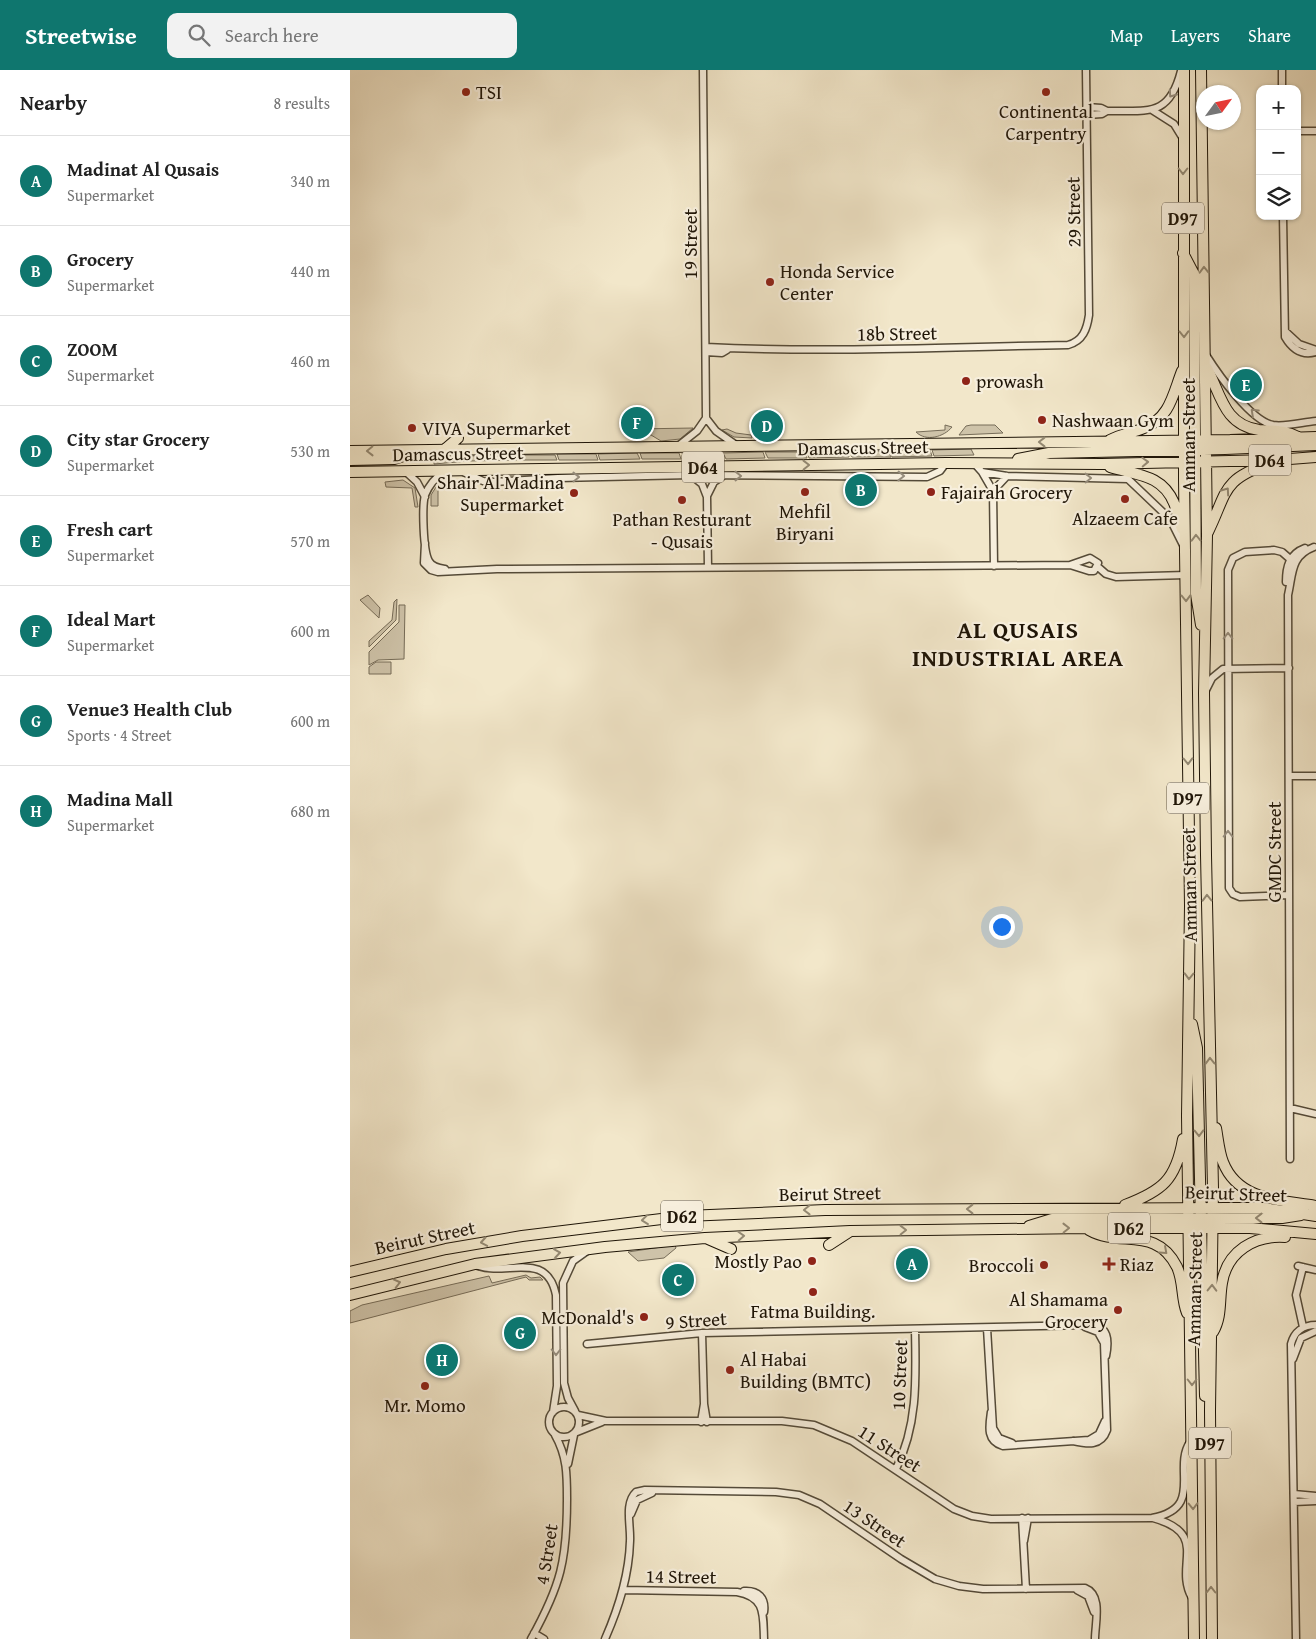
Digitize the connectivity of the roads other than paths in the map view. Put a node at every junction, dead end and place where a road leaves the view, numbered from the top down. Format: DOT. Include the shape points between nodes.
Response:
graph roads {
  1 [pos="703,70"];
  2 [pos="1086,70"];
  3 [pos="1183,70"];
  4 [pos="1202,70"];
  5 [pos="1282,70"];
  6 [pos="1282,85"];
  7 [pos="1087,107"];
  8 [pos="1152,110"];
  9 [pos="1107,111"];
  10 [pos="1087,115"];
  11 [pos="1301,131"];
  12 [pos="1316,131"];
  13 [pos="1184,141"];
  14 [pos="1283,220"];
  15 [pos="1183,253"];
  16 [pos="1068,345"];
  17 [pos="706,350"];
  18 [pos="1316,351"];
  19 [pos="1205,353"];
  20 [pos="1206,365"];
  21 [pos="1185,366"];
  22 [pos="706,418"];
  23 [pos="1316,421"];
  24 [pos="1316,437"];
  25 [pos="458,438"];
  26 [pos="1300,438"];
  27 [pos="1108,442"];
  28 [pos="1316,445"];
  29 [pos="677,446"];
  30 [pos="737,446"];
  31 [pos="418,450"];
  32 [pos="444,450"];
  33 [pos="350,451"];
  34 [pos="1195,451"];
  35 [pos="1316,457"];
  36 [pos="350,460"];
  37 [pos="1277,460"];
  38 [pos="1010,462"];
  39 [pos="946,463"];
  40 [pos="974,463"];
  41 [pos="1102,464"];
  42 [pos="460,470"];
  43 [pos="405,471"];
  44 [pos="445,471"];
  45 [pos="350,472"];
  46 [pos="982,472"];
  47 [pos="691,475"];
  48 [pos="723,476"];
  49 [pos="1007,476"];
  50 [pos="993,491"];
  51 [pos="425,497"];
  52 [pos="706,497"];
  53 [pos="1207,535"];
  54 [pos="1186,536"];
  55 [pos="1315,547"];
  56 [pos="1186,551"];
  57 [pos="1290,559"];
  58 [pos="1070,565"];
  59 [pos="994,566"];
  60 [pos="708,567"];
  61 [pos="1098,567"];
  62 [pos="1186,575"];
  63 [pos="1288,595"];
  64 [pos="1205,638"];
  65 [pos="1229,668"];
  66 [pos="1289,668"];
  67 [pos="1204,693"];
  68 [pos="1289,776"];
  69 [pos="1316,776"];
  70 [pos="1289,895"];
  71 [pos="1188,1015"];
  72 [pos="1290,1108"];
  73 [pos="1211,1109"];
  74 [pos="1316,1114"];
  75 [pos="1188,1116"];
  76 [pos="1290,1159"];
  77 [pos="1316,1206"];
  78 [pos="1119,1208"];
  79 [pos="1316,1216"];
  80 [pos="1189,1218"];
  81 [pos="1200,1218"];
  82 [pos="1213,1218"];
  83 [pos="1086,1228"];
  84 [pos="1024,1229"];
  85 [pos="850,1231"];
  86 [pos="1316,1234"];
  87 [pos="705,1238"];
  88 [pos="829,1245"];
  89 [pos="592,1248"];
  90 [pos="731,1249"];
  91 [pos="350,1264"];
  92 [pos="475,1264"];
  93 [pos="369,1266"];
  94 [pos="1316,1270"];
  95 [pos="350,1272"];
  96 [pos="350,1277"];
  97 [pos="350,1295"];
  98 [pos="1191,1322"];
  99 [pos="1316,1325"];
  100 [pos="1303,1327"];
  101 [pos="987,1328"];
  102 [pos="915,1329"];
  103 [pos="1316,1330"];
  104 [pos="702,1333"];
  105 [pos="1211,1335"];
  106 [pos="587,1344"];
  107 [pos="1292,1360"];
  108 [pos="1210,1411"];
  109 [pos="553,1412"];
  110 [pos="576,1413"];
  111 [pos="606,1421"];
  112 [pos="704,1422"];
  113 [pos="575,1433"];
  114 [pos="555,1435"];
  115 [pos="1192,1439"];
  116 [pos="567,1467"];
  117 [pos="893,1467"];
  118 [pos="1316,1496"];
  119 [pos="1294,1498"];
  120 [pos="1316,1501"];
  121 [pos="1025,1518"];
  122 [pos="1152,1518"];
  123 [pos="1026,1589"];
  124 [pos="624,1590"];
  125 [pos="1194,1601"];
  126 [pos="532,1637"];
  127 [pos="544,1639"];
  128 [pos="605,1639"];
  129 [pos="764,1639"];
  130 [pos="1095,1639"];
  131 [pos="1194,1639"];
  132 [pos="1212,1639"];
  133 [pos="1296,1639"];
  1 -- 17 [label="street, 19 Street"];
  2 -- 7 [label="street, 29 Street"];
  3 -- 8 [label="street, one-way" via="1173,95"];
  3 -- 13 [label="main road, Amman Street / D97"];
  19 -- 4 [label="main road, Amman Street / D97, one-way"];
  5 -- 6 [label="street"];
  7 -- 9 [label="street"];
  7 -- 10 [label="street, 29 Street"];
  8 -- 9 [label="street"];
  8 -- 13 [label="street" via="1174,124"];
  9 -- 10 [label="street"];
  10 -- 16 [label="street, 29 Street" via="1088,315 1084,335"];
  11 -- 12 [label="street"];
  13 -- 15 [label="main road, Amman Street / D97, one-way"];
  14 -- 18 [label="street" via="1284,328 1299,344"];
  15 -- 21 [label="main road, Amman Street / D97, one-way"];
  15 -- 34 [label="main road" via="1194,274"];
  16 -- 17 [label="street, 18b Street"];
  17 -- 22 [label="street, 19 Street"];
  19 -- 20 [label="main road, Amman Street / D97"];
  23 -- 19 [label="street, one-way" via="1277,425 1262,420 1229,389"];
  20 -- 26 [label="main road" via="1220,402 1236,421 1255,429 1280,431"];
  20 -- 34 [label="main road, Amman Street / D97"];
  21 -- 27 [label="main road" via="1162,417 1147,427"];
  21 -- 34 [label="main road, Amman Street / D97"];
  22 -- 29 [label="street" via="697,431"];
  22 -- 30 [label="street" via="722,437"];
  24 -- 26 [label="main road, Damascus Street / D64"];
  25 -- 32 [label="main road"];
  26 -- 34 [label="main road, Damascus Street / D64"];
  27 -- 30 [label="main road, Damascus Street / D64, one-way"];
  27 -- 34 [label="main road, Damascus Street / D64"];
  28 -- 34 [label="main road"];
  29 -- 30 [label="main road, Damascus Street / D64"];
  29 -- 32 [label="main road, Damascus Street / D64"];
  31 -- 32 [label="main road, Damascus Street / D64"];
  31 -- 33 [label="main road, Damascus Street / D64, one-way"];
  31 -- 36 [label="main road" via="394,459"];
  34 -- 37 [label="main road, Damascus Street / D64"];
  34 -- 38 [label="main road" via="1049,453"];
  41 -- 34 [label="main road, Damascus Street / D64, one-way"];
  34 -- 53 [label="main road, Amman Street / D97"];
  34 -- 54 [label="main road, Amman Street / D97"];
  64 -- 34 [label="main road, one-way" via="1196,594"];
  35 -- 37 [label="main road, Damascus Street / D64"];
  53 -- 37 [label="main road, one-way" via="1220,499 1230,484 1250,470"];
  38 -- 40 [label="main road, Damascus Street / D64"];
  38 -- 41 [label="main road, Damascus Street / D64"];
  39 -- 40 [label="main road, Damascus Street / D64"];
  42 -- 39 [label="main road, Damascus Street / D64, one-way"];
  48 -- 39 [label="street, one-way" via="927,477 940,471"];
  40 -- 46 [label="street"];
  41 -- 54 [label="main road" via="1146,475 1163,486 1174,502"];
  42 -- 44 [label="main road, Damascus Street / D64"];
  42 -- 47 [label="street, one-way" via="482,481 494,482"];
  43 -- 44 [label="main road, Damascus Street / D64"];
  43 -- 45 [label="main road, Damascus Street / D64"];
  43 -- 51 [label="street" via="417,482"];
  44 -- 51 [label="street" via="432,482"];
  46 -- 49 [label="street"];
  46 -- 50 [label="street"];
  47 -- 48 [label="street"];
  47 -- 52 [label="street" via="702,484"];
  48 -- 52 [label="street" via="714,482"];
  49 -- 50 [label="street"];
  49 -- 56 [label="street, one-way" via="1128,479 1170,519"];
  50 -- 59 [label="street"];
  51 -- 60 [label="street" via="425,543 434,567 449,570"];
  52 -- 60 [label="street"];
  53 -- 64 [label="main road, Amman Street / D97"];
  54 -- 56 [label="main road, Amman Street / D97"];
  55 -- 57 [label="street, GMDC Street" via="1301,550"];
  55 -- 63 [label="street, GMDC Street" via="1300,556 1293,565"];
  56 -- 62 [label="main road, Amman Street / D97"];
  57 -- 63 [label="street, GMDC Street" via="1286,572"];
  65 -- 57 [label="street, one-way" via="1228,570 1231,562 1241,553 1274,550"];
  58 -- 59 [label="street"];
  58 -- 61 [label="street" via="1089,572"];
  58 -- 61 [label="street" via="1092,558 1097,560"];
  59 -- 60 [label="street"];
  61 -- 62 [label="street" via="1116,577"];
  62 -- 71 [label="main road, Amman Street / D97, one-way"];
  63 -- 66 [label="street, GMDC Street"];
  64 -- 67 [label="main road, Amman Street / D97"];
  65 -- 66 [label="street"];
  65 -- 67 [label="street" via="1216,673"];
  70 -- 65 [label="street, one-way" via="1240,897 1229,888"];
  66 -- 68 [label="street, GMDC Street"];
  73 -- 67 [label="main road, Amman Street / D97, one-way"];
  68 -- 69 [label="street"];
  68 -- 70 [label="street, GMDC Street"];
  70 -- 72 [label="street, GMDC Street"];
  71 -- 75 [label="main road, Amman Street / D97"];
  71 -- 81 [label="main road, one-way" via="1197,1048"];
  72 -- 74 [label="street"];
  72 -- 76 [label="street, GMDC Street"];
  73 -- 77 [label="main road" via="1223,1163 1239,1186 1265,1198"];
  73 -- 82 [label="main road, Amman Street / D97"];
  75 -- 78 [label="main road" via="1180,1158 1171,1177 1151,1195"];
  75 -- 80 [label="main road, Amman Street / D97"];
  78 -- 80 [label="main road, Beirut Street / D62"];
  78 -- 93 [label="main road, Beirut Street / D62, one-way" via="799,1210 686,1216 522,1236"];
  79 -- 82 [label="main road, Beirut Street, one-way"];
  80 -- 81 [label="main road, Beirut Street / D62"];
  80 -- 81 [label="main road, Beirut Street / D62"];
  80 -- 83 [label="main road, Beirut Street / D62"];
  80 -- 84 [label="main road" via="1052,1219"];
  80 -- 98 [label="main road, Amman Street / D97"];
  81 -- 82 [label="main road"];
  81 -- 108 [label="main road" via="1204,1392"];
  82 -- 86 [label="main road, Beirut Street"];
  105 -- 82 [label="main road, Amman Street / D97, one-way"];
  84 -- 83 [label="main road, Beirut Street / D62, one-way"];
  83 -- 98 [label="main road, one-way" via="1102,1235 1147,1240 1166,1252 1180,1274"];
  85 -- 84 [label="main road, Beirut Street / D62, one-way"];
  87 -- 85 [label="main road, Beirut Street / D62, one-way"];
  85 -- 88 [label="main road"];
  86 -- 105 [label="main road" via="1298,1238 1262,1238 1239,1250 1224,1274 1220,1316"];
  87 -- 89 [label="main road, Beirut Street / D62"];
  87 -- 90 [label="main road"];
  92 -- 89 [label="main road, Beirut Street / D62, one-way"];
  89 -- 110 [label="street" via="573,1261 563,1283 564,1383"];
  91 -- 93 [label="main road"];
  97 -- 92 [label="main road, Beirut Street / D62, one-way"];
  92 -- 109 [label="street, one-way" via="496,1269 529,1267 542,1272 552,1282 556,1295 557,1386"];
  93 -- 95 [label="main road, Beirut Street / D62"];
  93 -- 96 [label="main road"];
  94 -- 100 [label="street" via="1300,1266 1296,1294"];
  98 -- 115 [label="main road, Amman Street / D97, one-way"];
  99 -- 100 [label="street"];
  100 -- 107 [label="street" via="1292,1339"];
  101 -- 101 [label="street, 9 Street" via="1094,1325 1102,1329 1108,1341 1107,1430 1099,1441 1091,1444 1073,1441 1003,1446 992,1438 989,1430"];
  101 -- 102 [label="street, 9 Street"];
  102 -- 104 [label="street, 9 Street"];
  102 -- 117 [label="street, 10 Street" via="915,1406 904,1450"];
  103 -- 107 [label="street" via="1301,1338"];
  104 -- 106 [label="street, 9 Street"];
  104 -- 112 [label="street"];
  105 -- 108 [label="main road, Amman Street / D97"];
  107 -- 119 [label="street"];
  132 -- 108 [label="main road, Amman Street / D97, one-way"];
  109 -- 110 [label="street" via="561,1407"];
  109 -- 114 [label="street" via="549,1422"];
  110 -- 111 [label="street, 11 Street"];
  110 -- 113 [label="street" via="580,1423"];
  111 -- 112 [label="street, 11 Street"];
  111 -- 113 [label="street, 11 Street"];
  112 -- 117 [label="street, 11 Street" via="782,1421 814,1425 843,1436"];
  113 -- 114 [label="street" via="567,1438"];
  113 -- 116 [label="street, 4 Street"];
  114 -- 116 [label="street, 4 Street"];
  115 -- 122 [label="street, 11 Street" via="1184,1455 1186,1488 1181,1500 1171,1511"];
  115 -- 125 [label="main road, Amman Street / D97, one-way"];
  116 -- 126 [label="street, 4 Street" via="563,1566 552,1601"];
  117 -- 121 [label="street, 11 Street" via="963,1513 982,1518"];
  118 -- 119 [label="street"];
  119 -- 120 [label="street"];
  119 -- 133 [label="street"];
  121 -- 122 [label="street, 11 Street"];
  121 -- 123 [label="street"];
  122 -- 125 [label="street, 11 Street" via="1173,1525 1185,1540 1187,1586"];
  123 -- 124 [label="street, 13 Street" via="983,1589 935,1579 820,1504 799,1495 661,1491 637,1500 630,1518"];
  123 -- 130 [label="street, 13 Street" via="1071,1588 1088,1596 1095,1619"];
  124 -- 128 [label="street, 13 Street"];
  124 -- 129 [label="street, 14 Street" via="752,1591 760,1595 764,1603"];
  125 -- 131 [label="main road, Amman Street / D97"];
  126 -- 127 [label="street"];
}
